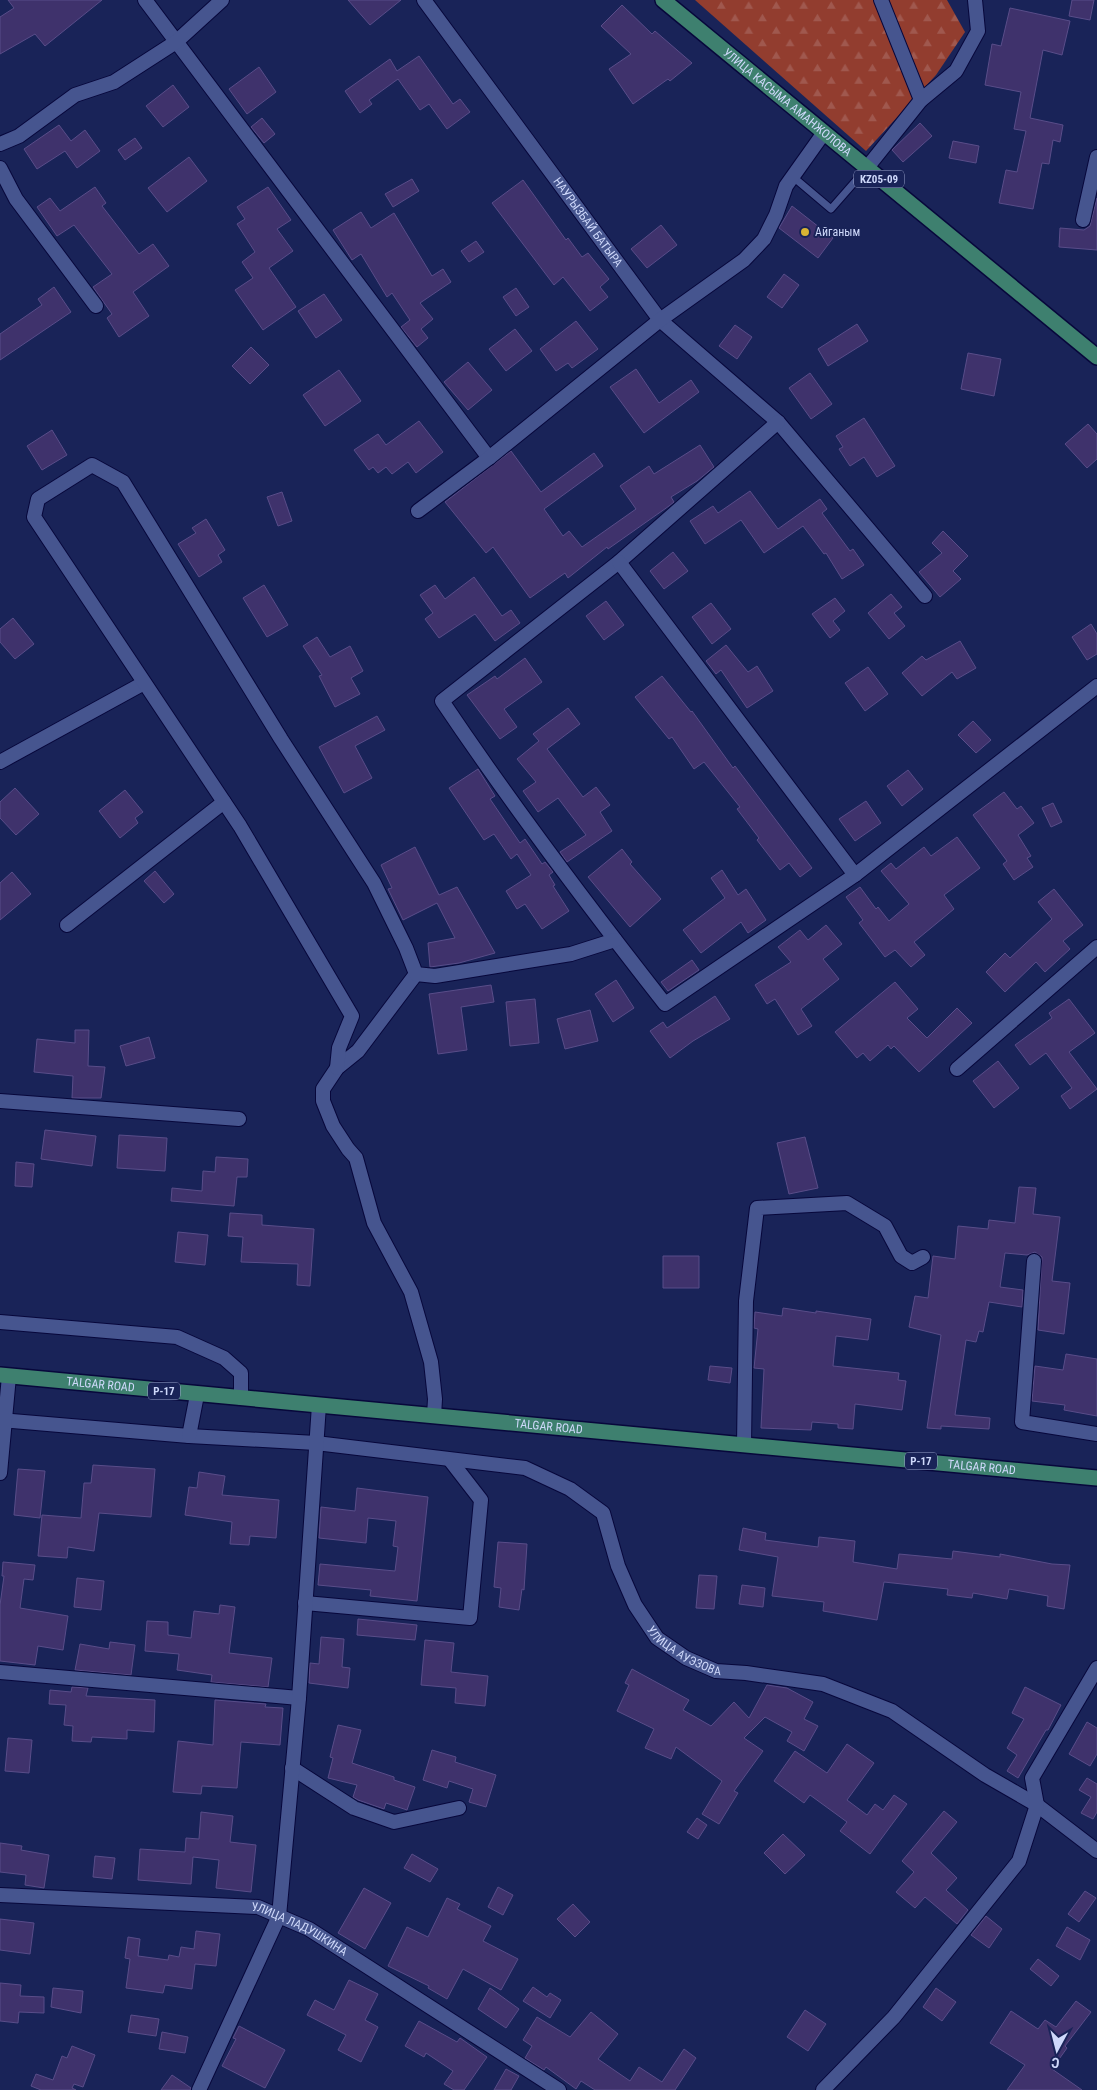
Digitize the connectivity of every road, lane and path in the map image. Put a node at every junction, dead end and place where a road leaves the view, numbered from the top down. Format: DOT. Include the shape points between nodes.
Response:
graph roads {
  1 [pos="145,0"];
  2 [pos="222,0"];
  3 [pos="424,0"];
  4 [pos="663,0"];
  5 [pos="881,0"];
  6 [pos="975,0"];
  7 [pos="176,42"];
  8 [pos="921,100"];
  9 [pos="823,134"];
  10 [pos="0,144"];
  11 [pos="1097,156"];
  12 [pos="0,168"];
  13 [pos="866,169"];
  14 [pos="792,176"];
  15 [pos="1083,220"];
  16 [pos="96,306"];
  17 [pos="660,320"];
  18 [pos="1097,357"];
  19 [pos="778,422"];
  20 [pos="489,458"];
  21 [pos="418,511"];
  22 [pos="619,562"];
  23 [pos="925,596"];
  24 [pos="144,683"];
  25 [pos="1095,692"];
  26 [pos="0,762"];
  27 [pos="224,802"];
  28 [pos="855,875"];
  29 [pos="67,925"];
  30 [pos="615,940"];
  31 [pos="1097,947"];
  32 [pos="416,974"];
  33 [pos="337,1068"];
  34 [pos="957,1069"];
  35 [pos="0,1101"];
  36 [pos="239,1119"];
  37 [pos="924,1257"];
  38 [pos="1034,1261"];
  39 [pos="0,1322"];
  40 [pos="4,1376"];
  41 [pos="197,1395"];
  42 [pos="240,1398"];
  43 [pos="319,1405"];
  44 [pos="434,1416"];
  45 [pos="2,1420"];
  46 [pos="1097,1434"];
  47 [pos="189,1436"];
  48 [pos="316,1443"];
  49 [pos="744,1445"];
  50 [pos="450,1460"];
  51 [pos="0,1473"];
  52 [pos="1097,1478"];
  53 [pos="305,1604"];
  54 [pos="1097,1668"];
  55 [pos="0,1672"];
  56 [pos="299,1698"];
  57 [pos="292,1768"];
  58 [pos="1037,1805"];
  59 [pos="459,1808"];
  60 [pos="1097,1851"];
  61 [pos="0,1895"];
  62 [pos="279,1916"];
  63 [pos="199,2090"];
  64 [pos="559,2090"];
  65 [pos="823,2090"];
  1 -- 7 [label="street"];
  2 -- 7 [label="street"];
  3 -- 17 [label="street, НАУРЫЗБАЙ БАТЫРА"];
  4 -- 9 [label="main road, УЛИЦА КАСЫМА АМАНЖОЛОВА / KZ05-09"];
  5 -- 8 [label="street"];
  6 -- 8 [label="street" via="978,31 956,71"];
  7 -- 10 [label="street" via="114,82 75,95 19,136"];
  7 -- 20 [label="street"];
  8 -- 13 [label="street"];
  9 -- 13 [label="main road, УЛИЦА КАСЫМА АМАНЖОЛОВА / KZ05-09"];
  9 -- 14 [label="street"];
  11 -- 15 [label="street"];
  12 -- 16 [label="street" via="16,198"];
  13 -- 14 [label="lane" via="831,208"];
  13 -- 18 [label="main road, УЛИЦА КАСЫМА АМАНЖОЛОВА / KZ05-09"];
  14 -- 17 [label="street" via="764,239 744,260"];
  17 -- 19 [label="street, НАУРЫЗБАЙ БАТЫРА"];
  17 -- 20 [label="street"];
  19 -- 22 [label="street"];
  19 -- 23 [label="street, НАУРЫЗБАЙ БАТЫРА"];
  20 -- 21 [label="street"];
  22 -- 28 [label="street"];
  22 -- 30 [label="street" via="442,701"];
  24 -- 26 [label="street"];
  24 -- 27 [label="street"];
  24 -- 32 [label="street" via="34,517 38,499 92,465 123,482 374,883"];
  25 -- 28 [label="street"];
  27 -- 29 [label="street"];
  27 -- 33 [label="street" via="352,1016 339,1048"];
  28 -- 30 [label="street" via="665,1004"];
  30 -- 32 [label="street" via="571,954 435,976"];
  31 -- 34 [label="street"];
  32 -- 33 [label="street" via="358,1051"];
  33 -- 44 [label="street" via="323,1089 323,1101 333,1126 356,1158 374,1223 411,1292 431,1362"];
  35 -- 36 [label="street"];
  37 -- 49 [label="street" via="912,1263 901,1256 885,1226 847,1203 757,1208 746,1301"];
  38 -- 46 [label="street" via="1022,1422"];
  39 -- 42 [label="street" via="177,1337 224,1358 242,1373"];
  40 -- 41 [label="main road, TALGAR ROAD / P-17"];
  40 -- 45 [label="street"];
  41 -- 42 [label="main road, TALGAR ROAD / P-17"];
  41 -- 47 [label="street"];
  42 -- 43 [label="main road, TALGAR ROAD / P-17"];
  43 -- 44 [label="main road, TALGAR ROAD / P-17"];
  43 -- 48 [label="street"];
  44 -- 49 [label="main road, TALGAR ROAD / P-17"];
  45 -- 47 [label="street, УЛИЦА АУЭЗОВА"];
  45 -- 51 [label="street"];
  47 -- 48 [label="street, УЛИЦА АУЭЗОВА"];
  48 -- 50 [label="street, УЛИЦА АУЭЗОВА"];
  48 -- 53 [label="street"];
  49 -- 52 [label="main road, TALGAR ROAD / P-17"];
  50 -- 53 [label="street" via="481,1500 470,1618"];
  50 -- 58 [label="street, УЛИЦА АУЭЗОВА" via="525,1468 570,1488 603,1513 618,1566 636,1606 657,1638 686,1658 716,1671 822,1684 892,1711 984,1775"];
  53 -- 56 [label="street"];
  54 -- 58 [label="street" via="1032,1778"];
  55 -- 56 [label="street"];
  56 -- 57 [label="street"];
  57 -- 59 [label="street" via="354,1808 394,1822"];
  57 -- 62 [label="street"];
  58 -- 60 [label="street, УЛИЦА АУЭЗОВА"];
  58 -- 65 [label="street" via="1019,1861 894,2017"];
  61 -- 62 [label="street, УЛИЦА ЛАДУШКИНА" via="258,1907"];
  62 -- 63 [label="street"];
  62 -- 64 [label="street, УЛИЦА ЛАДУШКИНА" via="309,1929"];
}
